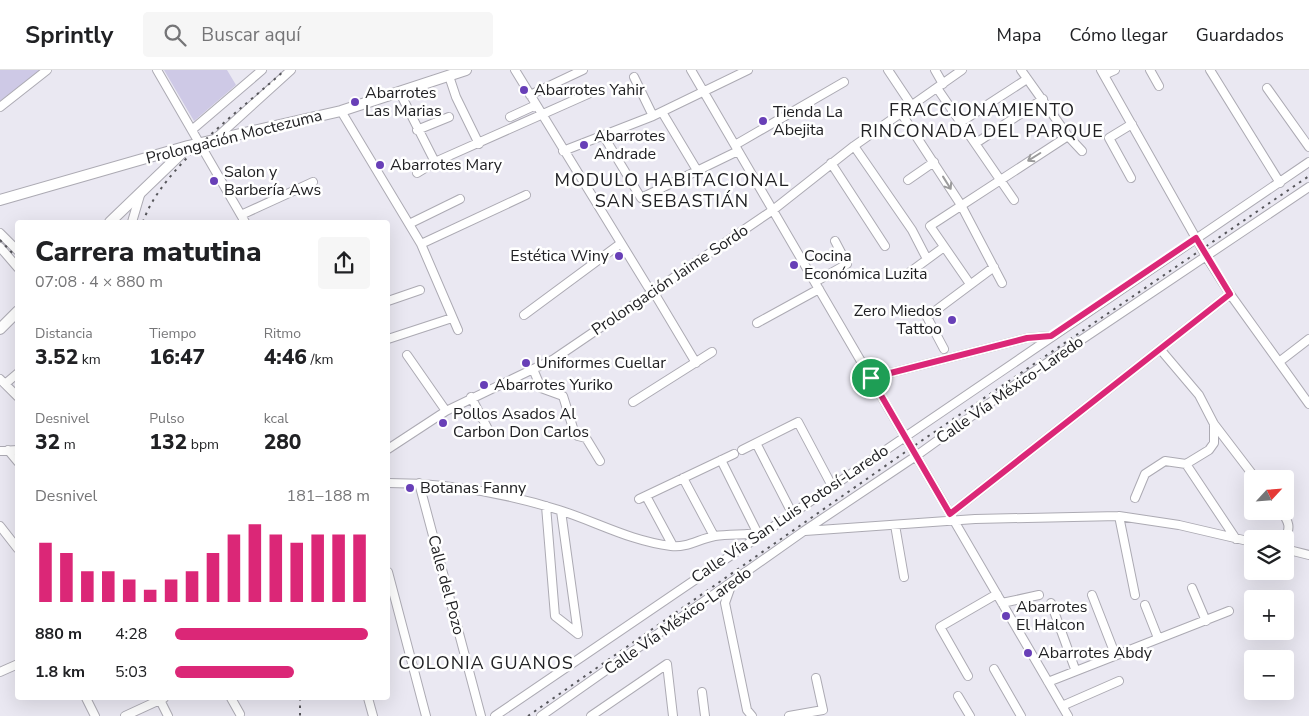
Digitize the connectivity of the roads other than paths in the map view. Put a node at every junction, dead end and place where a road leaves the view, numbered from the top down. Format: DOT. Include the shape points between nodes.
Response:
graph roads {
  1 [pos="47,70"];
  2 [pos="157,70"];
  3 [pos="262,70"];
  4 [pos="291,70"];
  5 [pos="466,70"];
  6 [pos="515,70"];
  7 [pos="583,70"];
  8 [pos="691,70"];
  9 [pos="748,70"];
  10 [pos="888,70"];
  11 [pos="935,70"];
  12 [pos="962,70"];
  13 [pos="1021,70"];
  14 [pos="1115,70"];
  15 [pos="1150,70"];
  16 [pos="1210,70"];
  17 [pos="1103,73"];
  18 [pos="443,75"];
  19 [pos="634,76"];
  20 [pos="1027,79"];
  21 [pos="844,82"];
  22 [pos="940,86"];
  23 [pos="1159,86"];
  24 [pos="1267,88"];
  25 [pos="704,92"];
  26 [pos="400,93"];
  27 [pos="588,94"];
  28 [pos="530,95"];
  29 [pos="1043,99"];
  30 [pos="536,106"];
  31 [pos="912,106"];
  32 [pos="0,107"];
  33 [pos="341,111"];
  34 [pos="662,112"];
  35 [pos="901,113"];
  36 [pos="543,115"];
  37 [pos="653,116"];
  38 [pos="449,117"];
  39 [pos="510,117"];
  40 [pos="961,122"];
  41 [pos="1132,124"];
  42 [pos="193,130"];
  43 [pos="417,130"];
  44 [pos="603,135"];
  45 [pos="1068,136"];
  46 [pos="213,140"];
  47 [pos="201,143"];
  48 [pos="976,143"];
  49 [pos="479,144"];
  50 [pos="188,146"];
  51 [pos="854,146"];
  52 [pos="1309,147"];
  53 [pos="737,148"];
  54 [pos="563,151"];
  55 [pos="1082,151"];
  56 [pos="435,162"];
  57 [pos="934,162"];
  58 [pos="1309,162"];
  59 [pos="831,163"];
  60 [pos="698,172"];
  61 [pos="417,173"];
  62 [pos="1131,178"];
  63 [pos="1000,179"];
  64 [pos="908,180"];
  65 [pos="313,182"];
  66 [pos="1280,183"];
  67 [pos="1309,187"];
  68 [pos="140,194"];
  69 [pos="526,195"];
  70 [pos="460,199"];
  71 [pos="0,200"];
  72 [pos="1014,200"];
  73 [pos="961,205"];
  74 [pos="773,210"];
  75 [pos="240,214"];
  76 [pos="112,220"];
  77 [pos="133,220"];
  78 [pos="244,220"];
  79 [pos="409,224"];
  80 [pos="0,233"];
  81 [pos="1196,238"];
  82 [pos="835,241"];
  83 [pos="421,244"];
  84 [pos="620,244"];
  85 [pos="885,246"];
  86 [pos="944,246"];
  87 [pos="0,247"];
  88 [pos="15,248"];
  89 [pos="1206,256"];
  90 [pos="927,260"];
  91 [pos="15,264"];
  92 [pos="994,267"];
  93 [pos="906,275"];
  94 [pos="815,282"];
  95 [pos="1002,283"];
  96 [pos="970,284"];
  97 [pos="420,290"];
  98 [pos="819,290"];
  99 [pos="653,291"];
  100 [pos="1230,294"];
  101 [pos="390,301"];
  102 [pos="15,314"];
  103 [pos="524,314"];
  104 [pos="452,318"];
  105 [pos="757,323"];
  106 [pos="0,329"];
  107 [pos="458,330"];
  108 [pos="1051,336"];
  109 [pos="390,337"];
  110 [pos="1309,339"];
  111 [pos="944,349"];
  112 [pos="1160,349"];
  113 [pos="712,352"];
  114 [pos="407,355"];
  115 [pos="1279,362"];
  116 [pos="696,363"];
  117 [pos="533,369"];
  118 [pos="15,375"];
  119 [pos="871,378"];
  120 [pos="2,382"];
  121 [pos="15,394"];
  122 [pos="471,397"];
  123 [pos="1307,398"];
  124 [pos="633,402"];
  125 [pos="446,411"];
  126 [pos="1214,424"];
  127 [pos="489,431"];
  128 [pos="905,436"];
  129 [pos="756,443"];
  130 [pos="390,448"];
  131 [pos="4,450"];
  132 [pos="742,450"];
  133 [pos="734,454"];
  134 [pos="916,456"];
  135 [pos="15,459"];
  136 [pos="721,460"];
  137 [pos="600,461"];
  138 [pos="1186,464"];
  139 [pos="1249,470"];
  140 [pos="683,478"];
  141 [pos="390,483"];
  142 [pos="419,483"];
  143 [pos="832,486"];
  144 [pos="1135,498"];
  145 [pos="546,506"];
  146 [pos="562,511"];
  147 [pos="792,513"];
  148 [pos="1119,516"];
  149 [pos="952,518"];
  150 [pos="895,525"];
  151 [pos="0,526"];
  152 [pos="804,531"];
  153 [pos="761,533"];
  154 [pos="714,536"];
  155 [pos="1236,539"];
  156 [pos="1244,540"];
  157 [pos="15,545"];
  158 [pos="672,546"];
  159 [pos="1294,551"];
  160 [pos="1309,555"];
  161 [pos="904,577"];
  162 [pos="390,582"];
  163 [pos="732,584"];
  164 [pos="1192,588"];
  165 [pos="997,594"];
  166 [pos="1039,595"];
  167 [pos="1092,595"];
  168 [pos="1135,595"];
  169 [pos="1051,603"];
  170 [pos="1002,604"];
  171 [pos="1145,605"];
  172 [pos="1229,611"];
  173 [pos="1206,621"];
  174 [pos="1158,638"];
  175 [pos="1116,654"];
  176 [pos="15,665"];
  177 [pos="994,669"];
  178 [pos="1075,669"];
  179 [pos="0,672"];
  180 [pos="968,676"];
  181 [pos="816,678"];
  182 [pos="1119,681"];
  183 [pos="1048,682"];
  184 [pos="702,692"];
  185 [pos="958,696"];
  186 [pos="87,700"];
  187 [pos="157,700"];
  188 [pos="162,700"];
  189 [pos="232,700"];
  190 [pos="369,700"];
  191 [pos="1062,706"];
  192 [pos="240,714"];
  193 [pos="748,714"];
  194 [pos="671,715"];
  195 [pos="95,716"];
  196 [pos="125,716"];
  197 [pos="168,716"];
  198 [pos="373,716"];
  199 [pos="426,716"];
  200 [pos="481,716"];
  201 [pos="495,716"];
  202 [pos="541,716"];
  203 [pos="591,716"];
  204 [pos="705,716"];
  205 [pos="789,716"];
  206 [pos="970,716"];
  207 [pos="1021,716"];
  208 [pos="1068,716"];
  1 -- 32 [label="street"];
  2 -- 42 [label="street"];
  3 -- 42 [label="street"];
  4 -- 46 [label="street"];
  5 -- 18 [label="main road, Prolongación Moctezuma"];
  6 -- 28 [label="street"];
  7 -- 28 [label="street"];
  8 -- 25 [label="street"];
  9 -- 25 [label="street"];
  10 -- 31 [label="street"];
  11 -- 22 [label="street"];
  12 -- 22 [label="street, Prolongación Jaime Sordo"];
  13 -- 20 [label="street"];
  14 -- 17 [label="street"];
  15 -- 23 [label="street"];
  16 -- 66 [label="street"];
  17 -- 41 [label="street"];
  18 -- 26 [label="main road, Prolongación Moctezuma"];
  18 -- 49 [label="street"];
  19 -- 37 [label="street"];
  20 -- 29 [label="street"];
  20 -- 40 [label="street"];
  21 -- 53 [label="street"];
  22 -- 31 [label="street, Prolongación Jaime Sordo"];
  22 -- 40 [label="street"];
  24 -- 52 [label="street"];
  25 -- 34 [label="street"];
  25 -- 53 [label="street"];
  26 -- 33 [label="main road, Prolongación Moctezuma"];
  26 -- 43 [label="street"];
  27 -- 36 [label="street"];
  28 -- 30 [label="street"];
  29 -- 45 [label="street"];
  29 -- 48 [label="street"];
  30 -- 36 [label="street"];
  30 -- 39 [label="street"];
  31 -- 35 [label="street, Prolongación Jaime Sordo"];
  33 -- 46 [label="main road, Prolongación Moctezuma"];
  33 -- 79 [label="street"];
  34 -- 37 [label="street"];
  34 -- 60 [label="street"];
  35 -- 51 [label="street, Prolongación Jaime Sordo"];
  35 -- 57 [label="street"];
  36 -- 49 [label="street"];
  36 -- 54 [label="street"];
  37 -- 44 [label="street"];
  38 -- 43 [label="street"];
  40 -- 48 [label="street"];
  41 -- 62 [label="street" via="1109,138"];
  41 -- 81 [label="street"];
  42 -- 47 [label="street"];
  43 -- 56 [label="street"];
  44 -- 54 [label="street"];
  44 -- 60 [label="street" via="641,198"];
  45 -- 55 [label="street"];
  45 -- 63 [label="street, one-way"];
  46 -- 47 [label="main road, Prolongación Moctezuma"];
  47 -- 50 [label="main road, Prolongación Moctezuma"];
  47 -- 75 [label="street"];
  48 -- 63 [label="street"];
  49 -- 56 [label="street"];
  50 -- 68 [label="main road"];
  50 -- 71 [label="main road, Prolongación Moctezuma"];
  51 -- 59 [label="street, Prolongación Jaime Sordo"];
  51 -- 90 [label="street" via="912,230"];
  53 -- 60 [label="street"];
  53 -- 74 [label="street"];
  54 -- 84 [label="street"];
  56 -- 61 [label="street"];
  57 -- 64 [label="street"];
  57 -- 73 [label="street, one-way"];
  58 -- 66 [label="street, Calle Vía San Luis Potosí-Laredo"];
  59 -- 74 [label="street, Prolongación Jaime Sordo"];
  59 -- 85 [label="street"];
  63 -- 72 [label="street"];
  63 -- 73 [label="street"];
  65 -- 75 [label="street"];
  66 -- 81 [label="street, Calle Vía San Luis Potosí-Laredo"];
  67 -- 89 [label="street, Calle Vía México-Laredo"];
  68 -- 76 [label="main road"];
  68 -- 77 [label="street"];
  69 -- 83 [label="street"];
  70 -- 79 [label="street"];
  73 -- 86 [label="street" via="930,226"];
  73 -- 92 [label="street"];
  74 -- 94 [label="street"];
  74 -- 99 [label="street, Prolongación Jaime Sordo"];
  75 -- 78 [label="street"];
  79 -- 83 [label="street"];
  80 -- 88 [label="street"];
  81 -- 89 [label="street"];
  81 -- 108 [label="street, Calle Vía San Luis Potosí-Laredo"];
  82 -- 94 [label="street" via="847,264"];
  83 -- 104 [label="street"];
  84 -- 99 [label="street"];
  84 -- 103 [label="street"];
  86 -- 90 [label="street"];
  86 -- 96 [label="street"];
  87 -- 91 [label="street"];
  89 -- 100 [label="street"];
  89 -- 134 [label="street, Calle Vía México-Laredo"];
  90 -- 93 [label="street"];
  92 -- 95 [label="street"];
  92 -- 96 [label="street"];
  94 -- 98 [label="street"];
  96 -- 111 [label="street" via="927,316"];
  97 -- 101 [label="street"];
  98 -- 105 [label="street"];
  98 -- 119 [label="street"];
  99 -- 116 [label="street"];
  99 -- 117 [label="street, Prolongación Jaime Sordo" via="554,359"];
  100 -- 112 [label="street"];
  100 -- 115 [label="street"];
  102 -- 106 [label="main road"];
  104 -- 107 [label="street"];
  104 -- 109 [label="street"];
  108 -- 119 [label="street" via="1027,338"];
  108 -- 128 [label="street, Calle Vía San Luis Potosí-Laredo"];
  110 -- 115 [label="street"];
  112 -- 126 [label="street" via="1199,395"];
  112 -- 149 [label="street"];
  113 -- 116 [label="street"];
  114 -- 125 [label="street"];
  115 -- 123 [label="street"];
  116 -- 124 [label="street"];
  117 -- 122 [label="street, Prolongación Jaime Sordo"];
  117 -- 137 [label="street" via="541,388 562,396 573,428 578,436 586,438"];
  118 -- 120 [label="street"];
  119 -- 128 [label="street"];
  120 -- 121 [label="street"];
  122 -- 125 [label="street, Prolongación Jaime Sordo"];
  122 -- 127 [label="street"];
  125 -- 130 [label="street, Prolongación Jaime Sordo"];
  126 -- 138 [label="street" via="1214,444"];
  126 -- 139 [label="street"];
  128 -- 134 [label="street"];
  128 -- 143 [label="street, Calle Vía San Luis Potosí-Laredo"];
  129 -- 132 [label="street"];
  129 -- 143 [label="street" via="798,422"];
  129 -- 147 [label="street"];
  131 -- 135 [label="street"];
  133 -- 136 [label="street"];
  134 -- 149 [label="street"];
  134 -- 152 [label="street, Calle Vía México-Laredo"];
  136 -- 140 [label="street"];
  136 -- 153 [label="street"];
  138 -- 144 [label="street" via="1165,461 1145,474"];
  138 -- 155 [label="street"];
  140 -- 154 [label="street"];
  140 -- 158 [label="street" via="643,498"];
  141 -- 142 [label="street"];
  142 -- 145 [label="street" via="524,499"];
  142 -- 200 [label="street, Calle del Pozo"];
  143 -- 147 [label="street, Calle Vía San Luis Potosí-Laredo"];
  145 -- 146 [label="street"];
  145 -- 146 [label="street" via="555,616 578,634"];
  146 -- 158 [label="street" via="631,538"];
  147 -- 153 [label="street, Calle Vía San Luis Potosí-Laredo"];
  148 -- 149 [label="street"];
  148 -- 155 [label="street" via="1179,525"];
  148 -- 168 [label="street"];
  149 -- 150 [label="street"];
  149 -- 165 [label="street"];
  150 -- 152 [label="street"];
  150 -- 161 [label="street"];
  151 -- 157 [label="street"];
  152 -- 163 [label="street, Calle Vía México-Laredo"];
  153 -- 154 [label="street"];
  153 -- 201 [label="street, Calle Vía San Luis Potosí-Laredo"];
  154 -- 158 [label="street" via="690,545"];
  155 -- 156 [label="street"];
  159 -- 160 [label="street"];
  162 -- 199 [label="street"];
  163 -- 193 [label="street" via="724,603"];
  163 -- 202 [label="street, Calle Vía México-Laredo"];
  164 -- 173 [label="street"];
  165 -- 170 [label="street"];
  165 -- 180 [label="street" via="940,626"];
  166 -- 170 [label="street"];
  167 -- 175 [label="street"];
  169 -- 178 [label="street"];
  170 -- 183 [label="street"];
  171 -- 174 [label="street"];
  172 -- 173 [label="street"];
  173 -- 174 [label="street"];
  174 -- 175 [label="street"];
  175 -- 178 [label="street"];
  176 -- 179 [label="street"];
  177 -- 207 [label="street"];
  178 -- 183 [label="street"];
  181 -- 205 [label="street" via="823,710"];
  182 -- 191 [label="street"];
  183 -- 191 [label="street"];
  184 -- 204 [label="street"];
  185 -- 206 [label="street"];
  186 -- 195 [label="street"];
  187 -- 196 [label="street"];
  188 -- 197 [label="street"];
  189 -- 192 [label="street"];
  190 -- 198 [label="street"];
  191 -- 208 [label="street"];
  194 -- 203 [label="street" via="667,664"];
}
